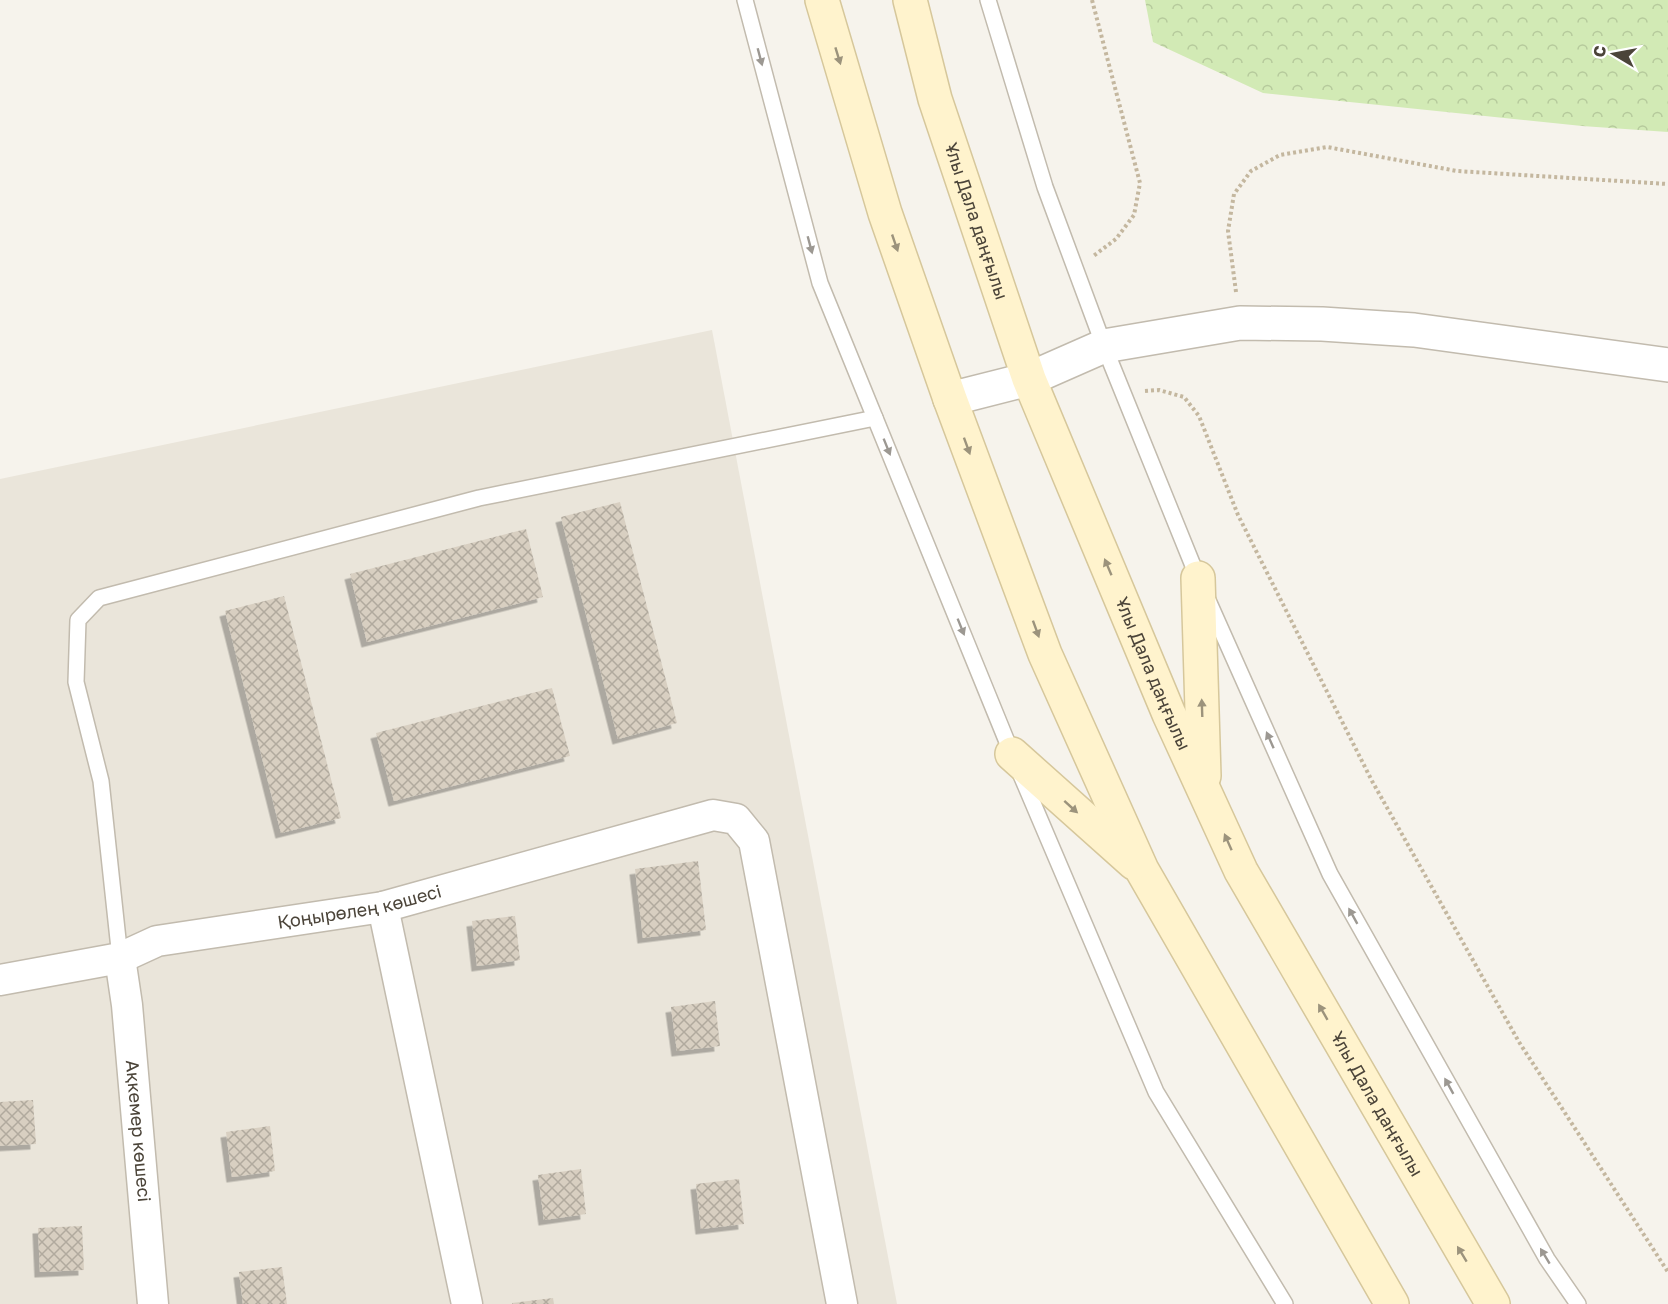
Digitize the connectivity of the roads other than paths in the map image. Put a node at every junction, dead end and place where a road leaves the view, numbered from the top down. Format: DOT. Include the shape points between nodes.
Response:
graph roads {
  1 [pos="745,0"];
  2 [pos="822,0"];
  3 [pos="909,0"];
  4 [pos="988,0"];
  5 [pos="1104,346"];
  6 [pos="1668,365"];
  7 [pos="1029,379"];
  8 [pos="950,399"];
  9 [pos="875,418"];
  10 [pos="1198,578"];
  11 [pos="1012,754"];
  12 [pos="1204,787"];
  13 [pos="1142,870"];
  14 [pos="383,907"];
  15 [pos="120,958"];
  16 [pos="0,980"];
  17 [pos="153,1304"];
  18 [pos="467,1304"];
  19 [pos="842,1304"];
  20 [pos="1285,1304"];
  21 [pos="1392,1304"];
  22 [pos="1493,1304"];
  23 [pos="1578,1304"];
  1 -- 9 [label="lane, one-way" via="820,283"];
  2 -- 8 [label="main road, one-way" via="885,213"];
  3 -- 7 [label="main road, Ұлы Дала даңғылы" via="936,99"];
  4 -- 5 [label="lane" via="1045,187"];
  5 -- 6 [label="street" via="1240,322 1322,324 1414,330"];
  5 -- 7 [label="street"];
  5 -- 10 [label="lane"];
  7 -- 8 [label="street"];
  12 -- 7 [label="main road, Ұлы Дала даңғылы, one-way" via="1168,714"];
  8 -- 13 [label="main road, one-way" via="1045,654"];
  9 -- 11 [label="lane, one-way"];
  9 -- 15 [label="lane" via="478,498 99,598 78,620 76,682 101,781"];
  12 -- 10 [label="main road, one-way"];
  23 -- 10 [label="lane, one-way" via="1541,1249 1330,874"];
  11 -- 13 [label="main road, one-way"];
  11 -- 20 [label="lane" via="1156,1092"];
  22 -- 12 [label="main road, Ұлы Дала даңғылы, one-way" via="1241,871"];
  13 -- 21 [label="main road"];
  14 -- 15 [label="street, Қоңырөлең көшесі" via="157,941"];
  14 -- 18 [label="street"];
  14 -- 19 [label="street, Қоңырөлең көшесі" via="713,815 736,819 754,842"];
  15 -- 16 [label="street, Қоңырөлең көшесі"];
  15 -- 17 [label="street, Ақкемер көшесі"];
}
